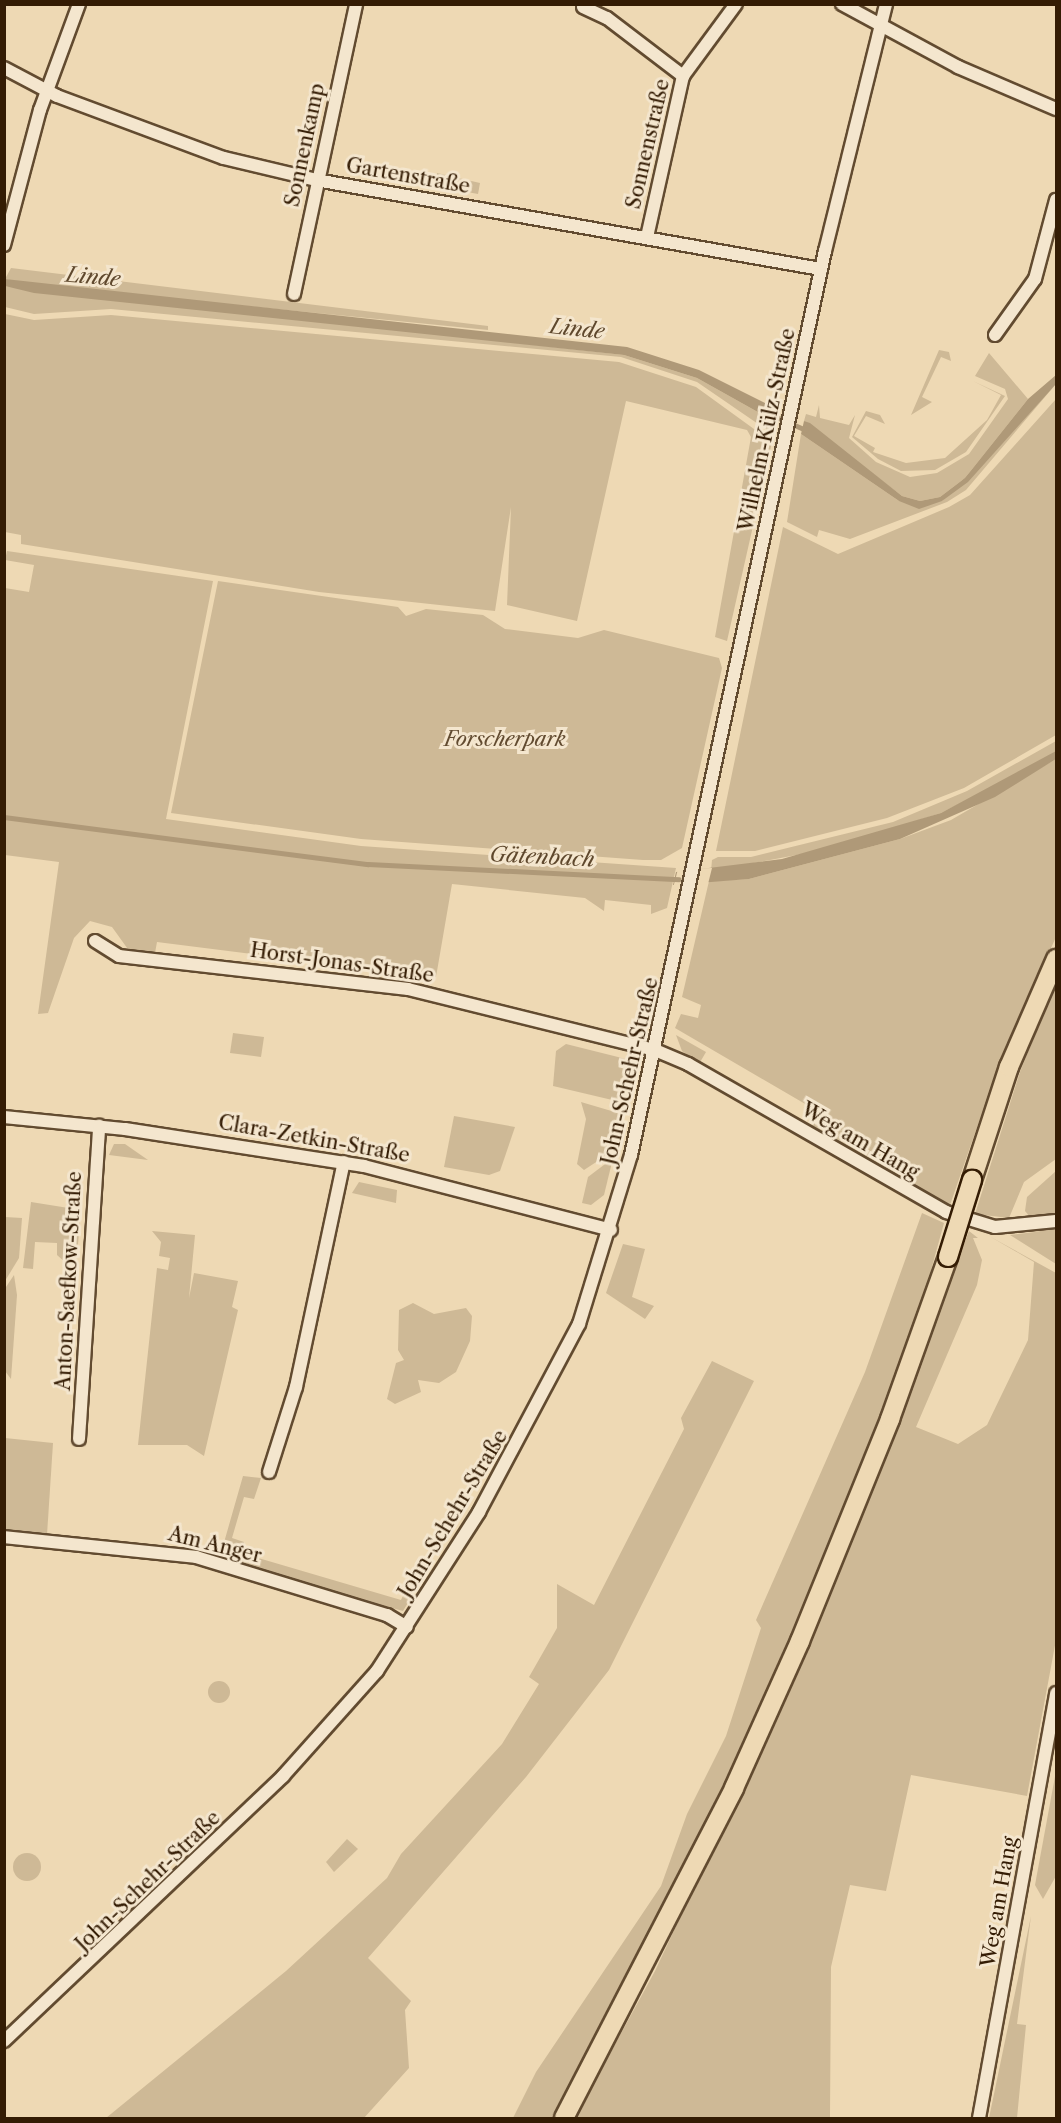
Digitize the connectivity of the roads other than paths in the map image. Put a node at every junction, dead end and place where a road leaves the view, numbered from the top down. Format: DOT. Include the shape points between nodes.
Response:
graph roads {
  1 [pos="79,4"];
  2 [pos="356,4"];
  3 [pos="736,4"];
  4 [pos="842,4"];
  5 [pos="886,4"];
  6 [pos="581,5"];
  7 [pos="881,28"];
  8 [pos="4,68"];
  9 [pos="682,76"];
  10 [pos="46,91"];
  11 [pos="1056,109"];
  12 [pos="316,180"];
  13 [pos="1056,200"];
  14 [pos="647,237"];
  15 [pos="4,245"];
  16 [pos="821,269"];
  17 [pos="294,294"];
  18 [pos="995,335"];
  19 [pos="694,866"];
  20 [pos="95,941"];
  21 [pos="1056,958"];
  22 [pos="655,1050"];
  23 [pos="4,1117"];
  24 [pos="99,1126"];
  25 [pos="344,1162"];
  26 [pos="1056,1221"];
  27 [pos="611,1230"];
  28 [pos="79,1438"];
  29 [pos="269,1472"];
  30 [pos="4,1537"];
  31 [pos="407,1628"];
  32 [pos="1056,1693"];
  33 [pos="4,2041"];
  34 [pos="564,2118"];
  35 [pos="979,2118"];
  1 -- 10 [label="street"];
  2 -- 12 [label="street, Sonnenkamp"];
  3 -- 9 [label="street, Sonnenstraße"];
  4 -- 7 [label="street"];
  5 -- 7 [label="street, Wilhelm-Külz-Straße"];
  6 -- 9 [label="street" via="607,18"];
  7 -- 11 [label="street"];
  7 -- 16 [label="street, Wilhelm-Külz-Straße"];
  8 -- 10 [label="street, Gartenstraße"];
  9 -- 14 [label="street, Sonnenstraße"];
  10 -- 12 [label="street, Gartenstraße" via="162,138"];
  10 -- 15 [label="street"];
  12 -- 14 [label="street, Gartenstraße"];
  12 -- 17 [label="street, Sonnenkamp"];
  13 -- 18 [label="street" via="1037,274"];
  14 -- 16 [label="street, Gartenstraße"];
  16 -- 19 [label="street, Wilhelm-Külz-Straße"];
  19 -- 22 [label="street, John-Schehr-Straße"];
  20 -- 22 [label="street, Horst-Jonas-Straße" via="119,956 408,989"];
  21 -- 34 [label="main road, bridge" via="1009,1067 948,1257 890,1419 800,1641 723,1809"];
  22 -- 26 [label="street, Weg am Hang" via="688,1064 946,1212 995,1227"];
  22 -- 27 [label="street, John-Schehr-Straße"];
  23 -- 24 [label="street, Clara-Zetkin-Straße"];
  24 -- 25 [label="street, Clara-Zetkin-Straße"];
  24 -- 28 [label="street, Anton-Saefkow-Straße"];
  25 -- 27 [label="street, Clara-Zetkin-Straße" via="442,1182"];
  25 -- 29 [label="street" via="296,1387"];
  27 -- 31 [label="street, John-Schehr-Straße" via="579,1324 534,1415"];
  30 -- 31 [label="street, Am Anger" via="186,1554 387,1615"];
  31 -- 33 [label="street, John-Schehr-Straße" via="295,1764"];
  32 -- 35 [label="street, Weg am Hang"];
}
